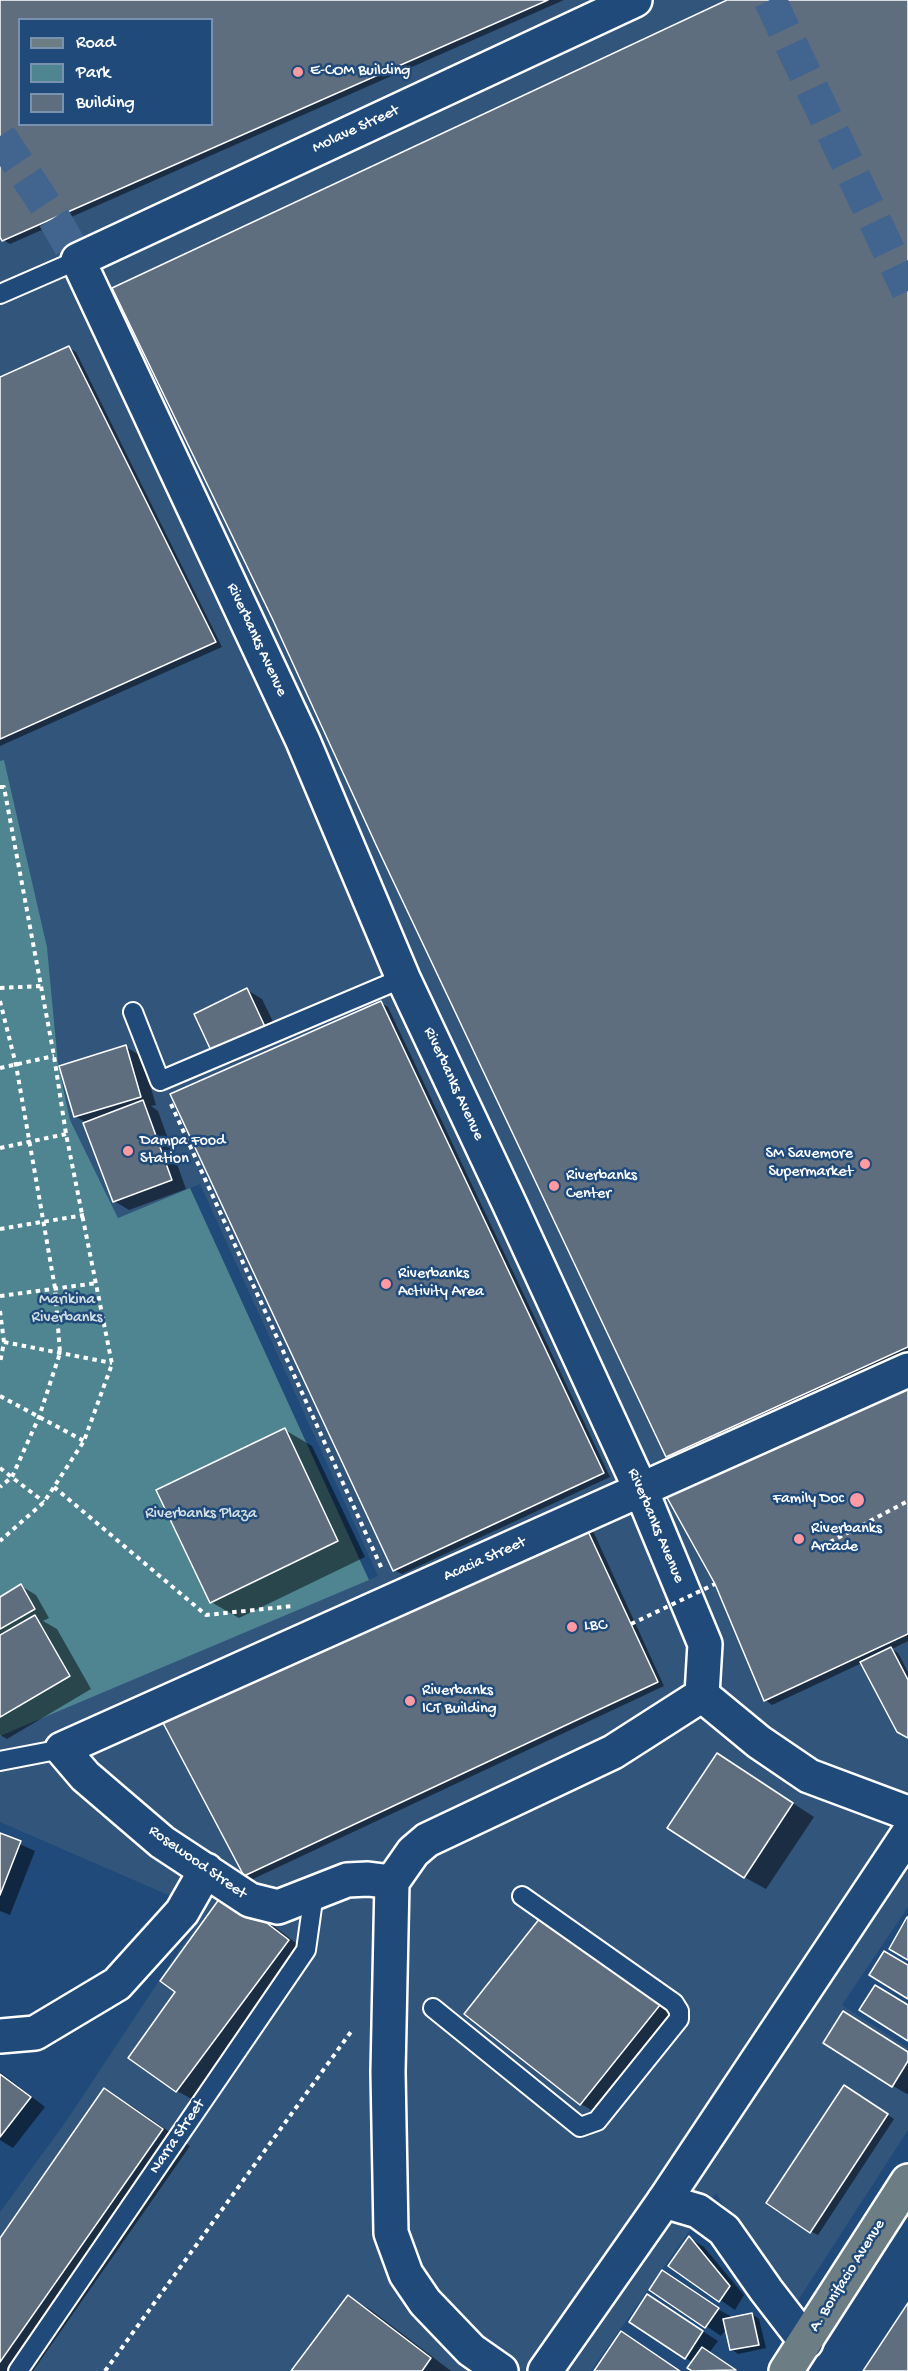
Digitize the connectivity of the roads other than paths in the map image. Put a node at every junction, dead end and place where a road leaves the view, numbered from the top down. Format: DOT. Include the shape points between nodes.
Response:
graph roads {
  1 [pos="635,0"];
  2 [pos="78,260"];
  3 [pos="0,294"];
  4 [pos="403,978"];
  5 [pos="133,1012"];
  6 [pos="908,1370"];
  7 [pos="640,1490"];
  8 [pos="702,1695"];
  9 [pos="63,1749"];
  10 [pos="0,1761"];
  11 [pos="908,1813"];
  12 [pos="908,1834"];
  13 [pos="206,1870"];
  14 [pos="392,1882"];
  15 [pos="314,1893"];
  16 [pos="522,1896"];
  17 [pos="433,2008"];
  18 [pos="0,2036"];
  19 [pos="908,2181"];
  20 [pos="664,2201"];
  21 [pos="806,2342"];
  22 [pos="18,2371"];
  23 [pos="501,2371"];
  24 [pos="545,2371"];
  25 [pos="786,2371"];
  1 -- 2 [label="street, Molave Street"];
  2 -- 3 [label="lane"];
  2 -- 4 [label="street, Riverbanks Avenue" via="303,741"];
  4 -- 5 [label="lane" via="160,1081"];
  4 -- 7 [label="street, Riverbanks Avenue"];
  6 -- 7 [label="street, Acacia Street"];
  7 -- 8 [label="street, Riverbanks Avenue" via="705,1644"];
  7 -- 9 [label="street, Acacia Street"];
  8 -- 11 [label="street" via="759,1742 809,1776"];
  8 -- 14 [label="street" via="612,1752 427,1840 413,1852"];
  9 -- 10 [label="lane"];
  9 -- 13 [label="street, Rosewood Street" via="85,1776 162,1842"];
  12 -- 20 [label="street"];
  13 -- 15 [label="street, Rosewood Street" via="250,1900 278,1907"];
  13 -- 18 [label="street" via="182,1912 117,1984 35,2033"];
  14 -- 15 [label="street, Rosewood Street" via="347,1880"];
  14 -- 23 [label="street" via="388,2072 391,2234 406,2274 425,2302 471,2350"];
  15 -- 22 [label="lane, Narra Street" via="306,1950"];
  16 -- 17 [label="lane" via="674,2003 680,2011 679,2019 597,2121 580,2127"];
  19 -- 21 [label="main road, A. Bonifacio Avenue"];
  20 -- 21 [label="street" via="698,2211 724,2230"];
  20 -- 24 [label="street"];
  21 -- 25 [label="main road, A. Bonifacio Avenue"];
}
